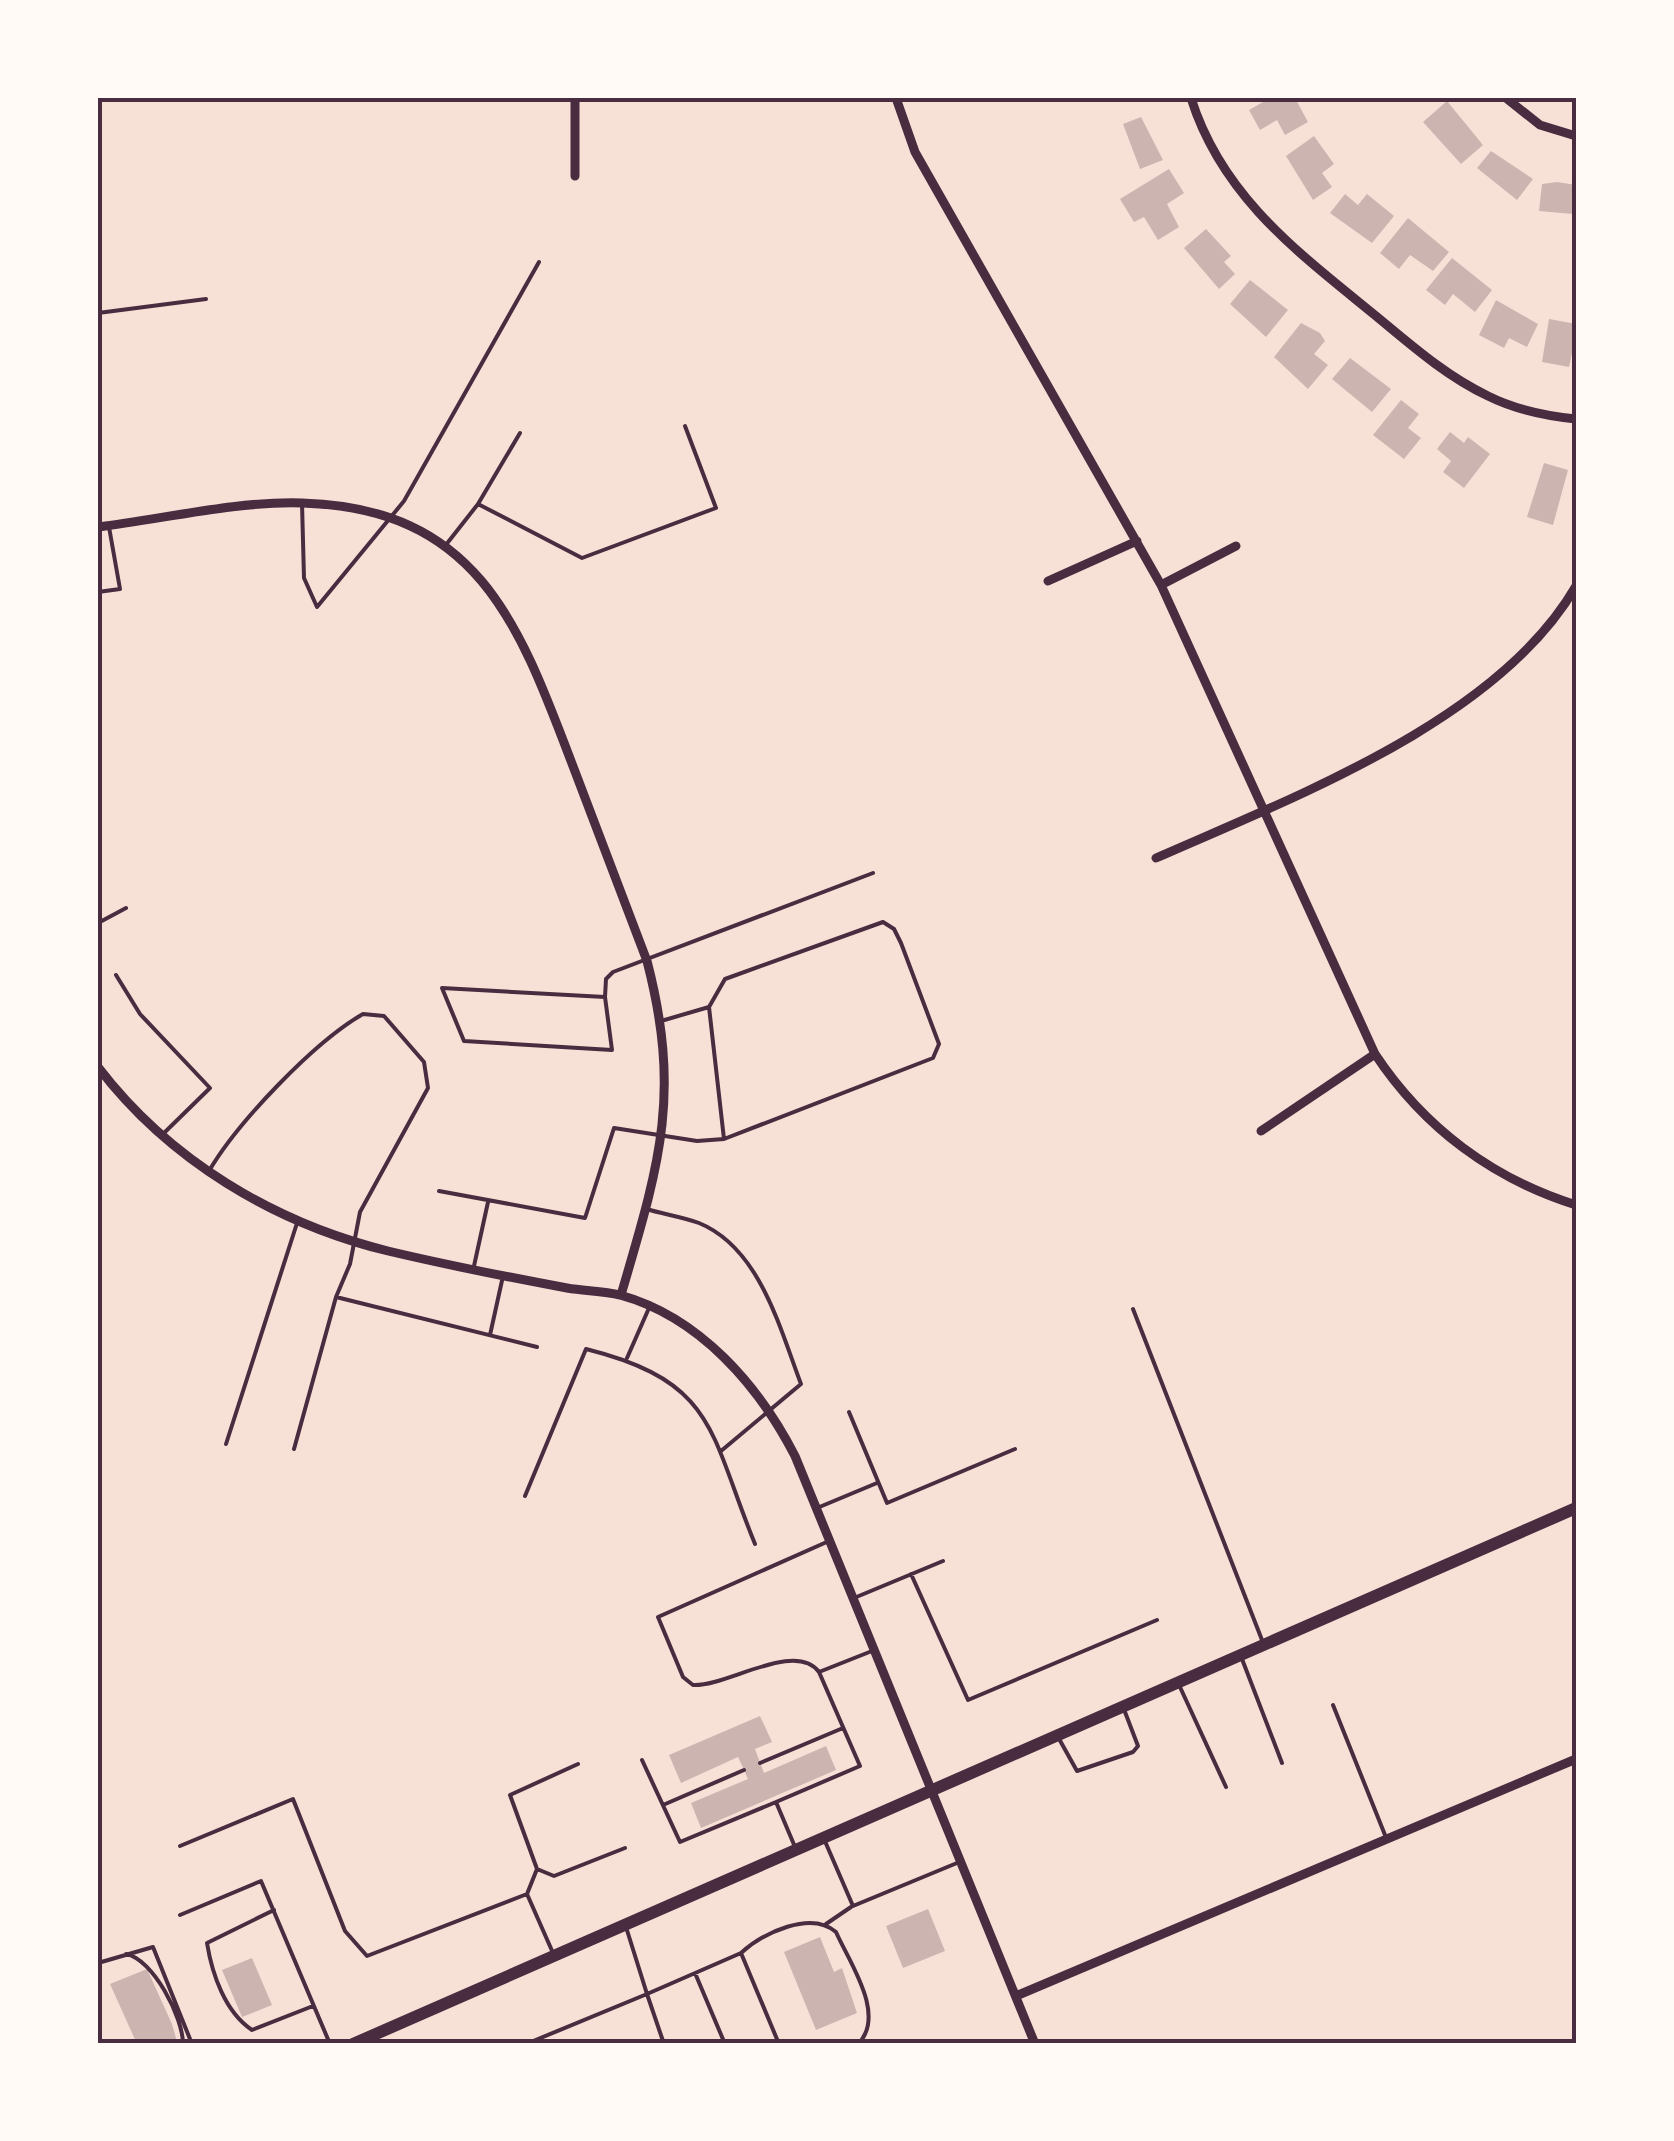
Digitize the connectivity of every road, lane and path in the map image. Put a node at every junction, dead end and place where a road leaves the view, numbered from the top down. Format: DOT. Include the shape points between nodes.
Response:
graph roads {
  1 [pos="575,98"];
  2 [pos="896,98"];
  3 [pos="1191,98"];
  4 [pos="1506,98"];
  5 [pos="1576,136"];
  6 [pos="575,176"];
  7 [pos="539,262"];
  8 [pos="206,298"];
  9 [pos="98,313"];
  10 [pos="1576,420"];
  11 [pos="684,426"];
  12 [pos="520,433"];
  13 [pos="302,503"];
  14 [pos="478,504"];
  15 [pos="388,519"];
  16 [pos="103,526"];
  17 [pos="1137,540"];
  18 [pos="445,546"];
  19 [pos="1236,546"];
  20 [pos="1048,580"];
  21 [pos="1161,585"];
  22 [pos="1576,586"];
  23 [pos="98,592"];
  24 [pos="1262,810"];
  25 [pos="1156,858"];
  26 [pos="873,874"];
  27 [pos="126,908"];
  28 [pos="98,922"];
  29 [pos="647,960"];
  30 [pos="116,975"];
  31 [pos="606,997"];
  32 [pos="710,1007"];
  33 [pos="660,1021"];
  34 [pos="1375,1054"];
  35 [pos="98,1066"];
  36 [pos="1261,1131"];
  37 [pos="663,1135"];
  38 [pos="162,1136"];
  39 [pos="724,1139"];
  40 [pos="208,1173"];
  41 [pos="439,1191"];
  42 [pos="488,1202"];
  43 [pos="1576,1206"];
  44 [pos="646,1209"];
  45 [pos="298,1220"];
  46 [pos="355,1240"];
  47 [pos="473,1269"];
  48 [pos="502,1276"];
  49 [pos="621,1295"];
  50 [pos="336,1298"];
  51 [pos="649,1308"];
  52 [pos="1133,1310"];
  53 [pos="490,1334"];
  54 [pos="538,1347"];
  55 [pos="627,1359"];
  56 [pos="772,1412"];
  57 [pos="849,1412"];
  58 [pos="226,1444"];
  59 [pos="1015,1448"];
  60 [pos="294,1449"];
  61 [pos="719,1452"];
  62 [pos="878,1482"];
  63 [pos="524,1496"];
  64 [pos="817,1508"];
  65 [pos="1576,1508"];
  66 [pos="830,1541"];
  67 [pos="755,1544"];
  68 [pos="943,1561"];
  69 [pos="911,1574"];
  70 [pos="854,1598"];
  71 [pos="1157,1620"];
  72 [pos="1264,1644"];
  73 [pos="875,1649"];
  74 [pos="1241,1654"];
  75 [pos="819,1672"];
  76 [pos="1178,1682"];
  77 [pos="1334,1704"];
  78 [pos="1123,1707"];
  79 [pos="843,1728"];
  80 [pos="1058,1737"];
  81 [pos="1576,1759"];
  82 [pos="642,1760"];
  83 [pos="760,1763"];
  84 [pos="1282,1763"];
  85 [pos="578,1764"];
  86 [pos="744,1770"];
  87 [pos="1226,1787"];
  88 [pos="932,1790"];
  89 [pos="776,1802"];
  90 [pos="663,1805"];
  91 [pos="824,1840"];
  92 [pos="1386,1840"];
  93 [pos="180,1846"];
  94 [pos="625,1848"];
  95 [pos="797,1852"];
  96 [pos="961,1862"];
  97 [pos="537,1869"];
  98 [pos="527,1894"];
  99 [pos="853,1906"];
  100 [pos="274,1910"];
  101 [pos="180,1915"];
  102 [pos="826,1924"];
  103 [pos="626,1926"];
  104 [pos="741,1953"];
  105 [pos="121,1954"];
  106 [pos="555,1957"];
  107 [pos="98,1963"];
  108 [pos="695,1973"];
  109 [pos="647,1994"];
  110 [pos="1016,1996"];
  111 [pos="313,2006"];
  112 [pos="361,2042"];
  113 [pos="182,2044"];
  114 [pos="192,2044"];
  115 [pos="330,2044"];
  116 [pos="526,2044"];
  117 [pos="664,2044"];
  118 [pos="725,2044"];
  119 [pos="778,2044"];
  120 [pos="858,2044"];
  121 [pos="1036,2044"];
  1 -- 6 [label="street"];
  2 -- 17 [label="street" via="914,152"];
  3 -- 10 [label="street" via="1224,172 1291,247 1464,384 1517,408"];
  4 -- 5 [label="street" via="1540,125"];
  7 -- 15 [label="lane"];
  8 -- 9 [label="lane"];
  11 -- 14 [label="lane" via="716,508 582,558"];
  12 -- 14 [label="lane"];
  13 -- 15 [label="street"];
  13 -- 15 [label="lane" via="304,578 317,608"];
  13 -- 16 [label="street"];
  14 -- 18 [label="lane"];
  15 -- 18 [label="street"];
  16 -- 23 [label="lane" via="120,589"];
  17 -- 20 [label="street"];
  17 -- 21 [label="street"];
  18 -- 29 [label="street" via="472,568 517,627"];
  19 -- 21 [label="street"];
  21 -- 24 [label="street"];
  22 -- 24 [label="street" via="1535,643 1474,698"];
  24 -- 25 [label="street"];
  24 -- 34 [label="street"];
  26 -- 29 [label="lane"];
  27 -- 28 [label="lane"];
  29 -- 31 [label="lane" via="612,972"];
  29 -- 33 [label="street"];
  30 -- 38 [label="lane" via="140,1014 210,1088"];
  31 -- 31 [label="lane" via="612,1050 464,1041 442,988"];
  32 -- 33 [label="lane"];
  32 -- 39 [label="lane"];
  32 -- 39 [label="lane" via="725,979 882,922 894,929 939,1044 934,1058"];
  33 -- 37 [label="street" via="667,1087"];
  34 -- 36 [label="street"];
  34 -- 43 [label="street" via="1413,1104 1470,1154 1529,1189"];
  35 -- 38 [label="street"];
  37 -- 39 [label="lane"];
  37 -- 42 [label="lane" via="614,1128 585,1218"];
  37 -- 44 [label="street"];
  38 -- 40 [label="street"];
  40 -- 45 [label="street"];
  40 -- 46 [label="lane" via="251,1114 324,1044 362,1014 384,1016 424,1062 428,1088 365,1202"];
  41 -- 42 [label="lane"];
  42 -- 47 [label="lane"];
  44 -- 49 [label="street"];
  44 -- 56 [label="lane" via="719,1235 756,1279 801,1384"];
  45 -- 46 [label="street"];
  45 -- 58 [label="lane"];
  46 -- 47 [label="street"];
  46 -- 50 [label="lane"];
  47 -- 48 [label="street"];
  48 -- 49 [label="street"];
  48 -- 53 [label="lane"];
  49 -- 51 [label="street"];
  50 -- 53 [label="lane"];
  50 -- 60 [label="lane"];
  51 -- 55 [label="lane"];
  51 -- 56 [label="street" via="718,1351"];
  52 -- 72 [label="lane"];
  53 -- 54 [label="lane"];
  55 -- 61 [label="lane" via="693,1399"];
  55 -- 63 [label="lane" via="586,1349"];
  56 -- 61 [label="lane"];
  56 -- 64 [label="street"];
  57 -- 62 [label="lane"];
  59 -- 62 [label="lane" via="887,1503"];
  61 -- 67 [label="lane"];
  62 -- 64 [label="lane"];
  64 -- 66 [label="street"];
  65 -- 72 [label="main road"];
  66 -- 70 [label="street"];
  66 -- 75 [label="lane" via="658,1617 693,1685 790,1661 809,1662"];
  68 -- 69 [label="lane"];
  69 -- 70 [label="lane"];
  69 -- 71 [label="lane" via="968,1700"];
  70 -- 73 [label="street"];
  72 -- 74 [label="main road"];
  73 -- 75 [label="lane"];
  73 -- 88 [label="street"];
  74 -- 76 [label="main road"];
  74 -- 84 [label="lane"];
  75 -- 79 [label="lane"];
  76 -- 78 [label="main road"];
  76 -- 87 [label="lane"];
  77 -- 92 [label="lane"];
  78 -- 80 [label="main road"];
  78 -- 80 [label="lane" via="1138,1741 1133,1752 1076,1771"];
  79 -- 83 [label="lane"];
  79 -- 89 [label="lane" via="860,1766"];
  80 -- 88 [label="main road"];
  81 -- 92 [label="street"];
  82 -- 90 [label="lane"];
  85 -- 97 [label="lane" via="510,1794"];
  86 -- 90 [label="lane"];
  88 -- 91 [label="main road"];
  88 -- 96 [label="street"];
  89 -- 90 [label="lane" via="680,1842"];
  89 -- 95 [label="lane"];
  91 -- 95 [label="main road"];
  91 -- 99 [label="lane"];
  92 -- 110 [label="street"];
  93 -- 98 [label="lane" via="293,1798 345,1931 366,1956"];
  94 -- 97 [label="lane" via="554,1876"];
  95 -- 103 [label="main road"];
  96 -- 99 [label="lane"];
  96 -- 110 [label="street"];
  97 -- 98 [label="lane"];
  98 -- 106 [label="lane"];
  99 -- 102 [label="lane"];
  100 -- 101 [label="lane" via="262,1880"];
  100 -- 111 [label="lane"];
  100 -- 111 [label="lane" via="207,1942 210,1965 236,2020 252,2030"];
  102 -- 104 [label="lane" via="807,1921"];
  102 -- 120 [label="lane" via="836,1932 868,2004 870,2021"];
  103 -- 106 [label="main road"];
  103 -- 109 [label="lane"];
  104 -- 108 [label="lane"];
  104 -- 119 [label="lane"];
  105 -- 107 [label="lane"];
  105 -- 113 [label="lane" via="140,1957 156,1975"];
  105 -- 114 [label="lane" via="153,1946"];
  106 -- 112 [label="main road"];
  108 -- 109 [label="lane"];
  108 -- 118 [label="lane"];
  109 -- 116 [label="lane"];
  109 -- 117 [label="lane"];
  110 -- 121 [label="street"];
  111 -- 115 [label="lane"];
}
